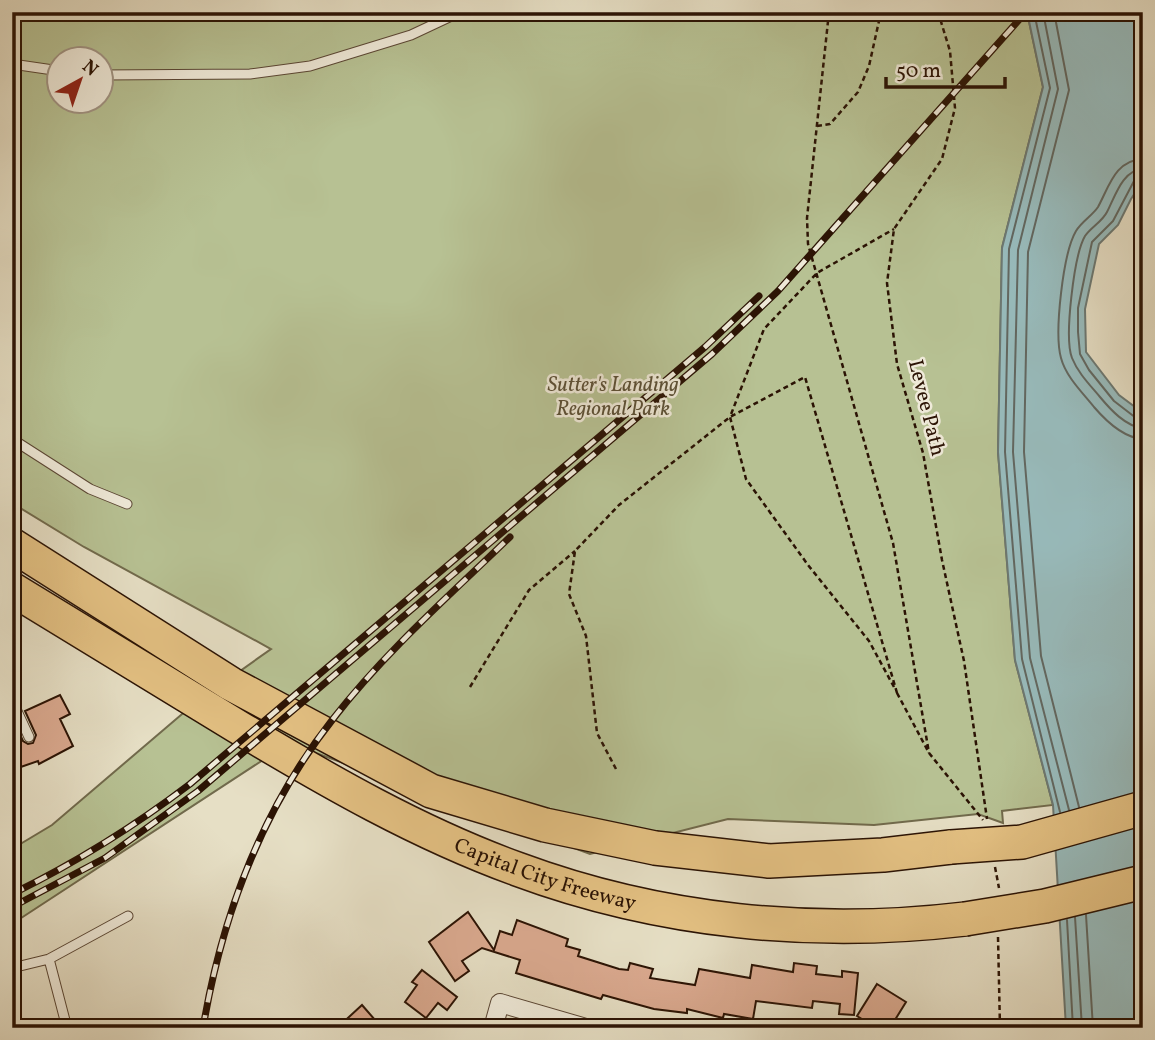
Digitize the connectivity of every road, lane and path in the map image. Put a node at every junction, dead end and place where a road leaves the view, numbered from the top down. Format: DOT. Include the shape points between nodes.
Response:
graph roads {
  1 [pos="460,12"];
  2 [pos="829,12"];
  3 [pos="881,12"];
  4 [pos="938,12"];
  5 [pos="12,64"];
  6 [pos="46,69"];
  7 [pos="116,75"];
  8 [pos="817,126"];
  9 [pos="894,229"];
  10 [pos="817,273"];
  11 [pos="730,417"];
  12 [pos="12,439"];
  13 [pos="127,504"];
  14 [pos="12,545"];
  15 [pos="575,551"];
  16 [pos="12,589"];
  17 [pos="470,687"];
  18 [pos="897,693"];
  19 [pos="12,707"];
  20 [pos="29,737"];
  21 [pos="929,753"];
  22 [pos="616,769"];
  23 [pos="1143,808"];
  24 [pos="1143,882"];
  25 [pos="128,916"];
  26 [pos="49,959"];
  27 [pos="12,968"];
  28 [pos="979,1022"];
  29 [pos="67,1028"];
  30 [pos="493,1028"];
  31 [pos="586,1028"];
  32 [pos="980,1028"];
  1 -- 7 [label="lane" via="411,35 310,66 250,74"];
  2 -- 8 [label="path"];
  3 -- 8 [label="path" via="858,92 830,124"];
  4 -- 9 [label="path, Levee Path" via="950,51 955,108 942,159"];
  5 -- 6 [label="lane"];
  8 -- 10 [label="path" via="807,218 808,244"];
  9 -- 10 [label="path"];
  9 -- 21 [label="path, Levee Path" via="887,283 897,364 923,453 964,661 988,825"];
  10 -- 11 [label="path" via="764,329"];
  10 -- 21 [label="path" via="893,543"];
  11 -- 15 [label="path" via="619,505"];
  11 -- 18 [label="path" via="746,479 869,640"];
  11 -- 18 [label="path" via="805,377"];
  12 -- 13 [label="lane" via="90,489"];
  14 -- 23 [label="highway, Capital City Freeway, bridge" via="231,684 430,792 545,825 655,848 769,861 1022,842"];
  15 -- 17 [label="path" via="529,590"];
  15 -- 22 [label="path" via="569,594 586,636 597,733"];
  16 -- 24 [label="highway, Capital City Freeway, bridge" via="337,786 517,869 637,905 760,924 886,926 1045,906"];
  18 -- 21 [label="path"];
  19 -- 20 [label="lane"];
  25 -- 26 [label="lane"];
  26 -- 27 [label="lane"];
  26 -- 29 [label="lane"];
  28 -- 32 [label="path"];
  30 -- 31 [label="street" via="500,1003"];
}
